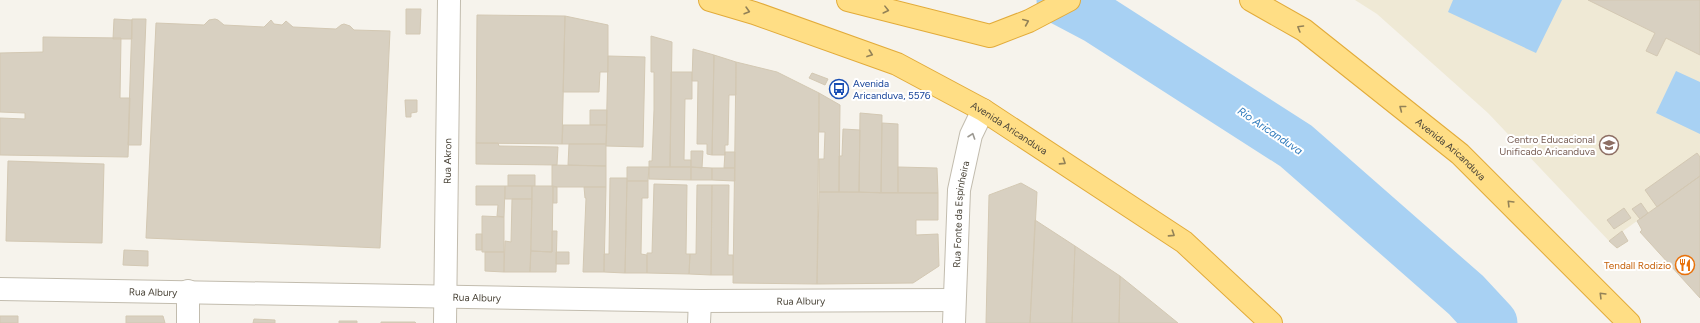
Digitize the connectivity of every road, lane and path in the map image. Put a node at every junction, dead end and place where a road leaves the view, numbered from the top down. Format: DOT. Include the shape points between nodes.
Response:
graph roads {
  1 [pos="449,0"];
  2 [pos="710,0"];
  3 [pos="848,0"];
  4 [pos="1069,0"];
  5 [pos="1251,0"];
  6 [pos="984,110"];
  7 [pos="0,289"];
  8 [pos="188,291"];
  9 [pos="445,298"];
  10 [pos="954,300"];
  11 [pos="700,301"];
  12 [pos="188,323"];
  13 [pos="445,323"];
  14 [pos="700,323"];
  15 [pos="954,323"];
  16 [pos="1271,323"];
  17 [pos="1629,323"];
  1 -- 9 [label="street, Rua Akron"];
  2 -- 6 [label="highway, Avenida Aricanduva, one-way" via="897,64"];
  3 -- 4 [label="highway, one-way" via="990,36 1029,21"];
  17 -- 5 [label="highway, Avenida Aricanduva, one-way" via="1460,154 1304,30"];
  10 -- 6 [label="street, Rua Fonte da Espinheira, one-way" via="959,190 971,135"];
  6 -- 16 [label="highway, Avenida Aricanduva, one-way" via="1184,242"];
  7 -- 8 [label="street, Rua Albury"];
  8 -- 9 [label="street, Rua Albury"];
  8 -- 12 [label="street"];
  9 -- 11 [label="street, Rua Albury"];
  9 -- 13 [label="street, Rua Akron"];
  10 -- 11 [label="street, Rua Albury"];
  10 -- 15 [label="street, Rua Fonte da Espinheira"];
  11 -- 14 [label="street"];
}
